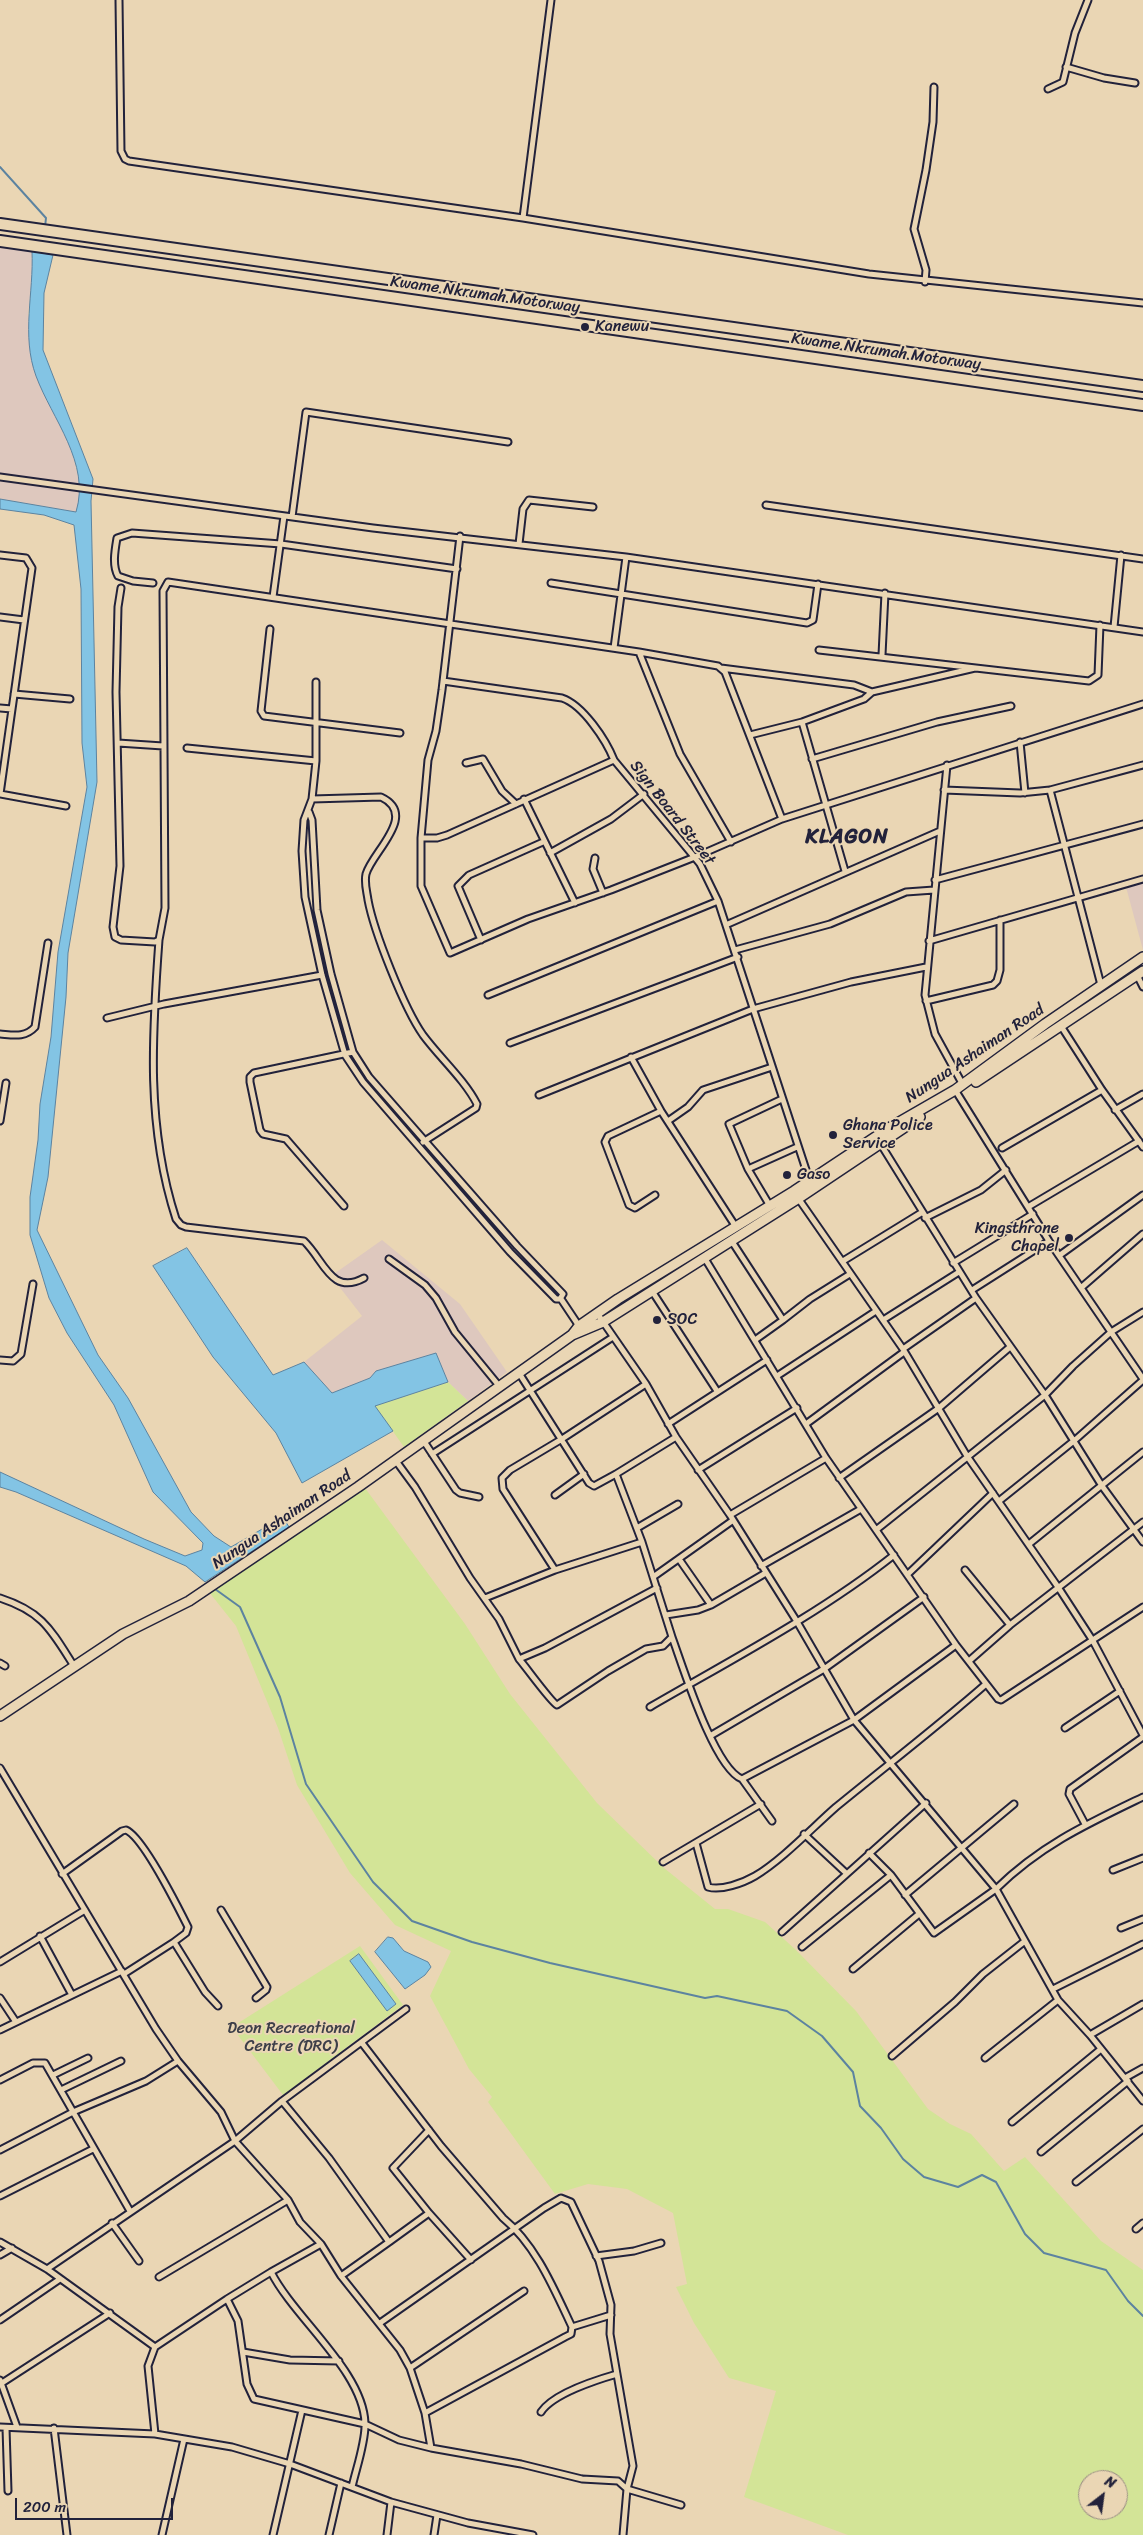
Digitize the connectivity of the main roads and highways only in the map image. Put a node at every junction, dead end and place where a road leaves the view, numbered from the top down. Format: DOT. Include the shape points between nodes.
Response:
graph roads {
  1 [pos="0,224"];
  2 [pos="0,241"];
  3 [pos="1143,386"];
  4 [pos="1143,405"];
  5 [pos="1143,958"];
  6 [pos="1140,973"];
  7 [pos="962,1088"];
  8 [pos="811,1185"];
  9 [pos="796,1195"];
  10 [pos="572,1336"];
  11 [pos="0,1716"];
  1 -- 3 [label="highway, Kwame Nkrumah Motorway"];
  2 -- 4 [label="highway, Kwame Nkrumah Motorway"];
  5 -- 7 [label="main road, Nungua Ashaiman Road"];
  6 -- 7 [label="main road, Nungua Ashaiman Road"];
  7 -- 8 [label="main road, Nungua Ashaiman Road"];
  7 -- 8 [label="main road, Nungua Ashaiman Road" via="889,1128"];
  8 -- 9 [label="main road, Nungua Ashaiman Road"];
  9 -- 10 [label="main road, Nungua Ashaiman Road" via="603,1322"];
  9 -- 10 [label="main road, Nungua Ashaiman Road" via="770,1206 598,1313 579,1326"];
  10 -- 11 [label="main road, Nungua Ashaiman Road" via="396,1461 189,1601 123,1634"];
}
